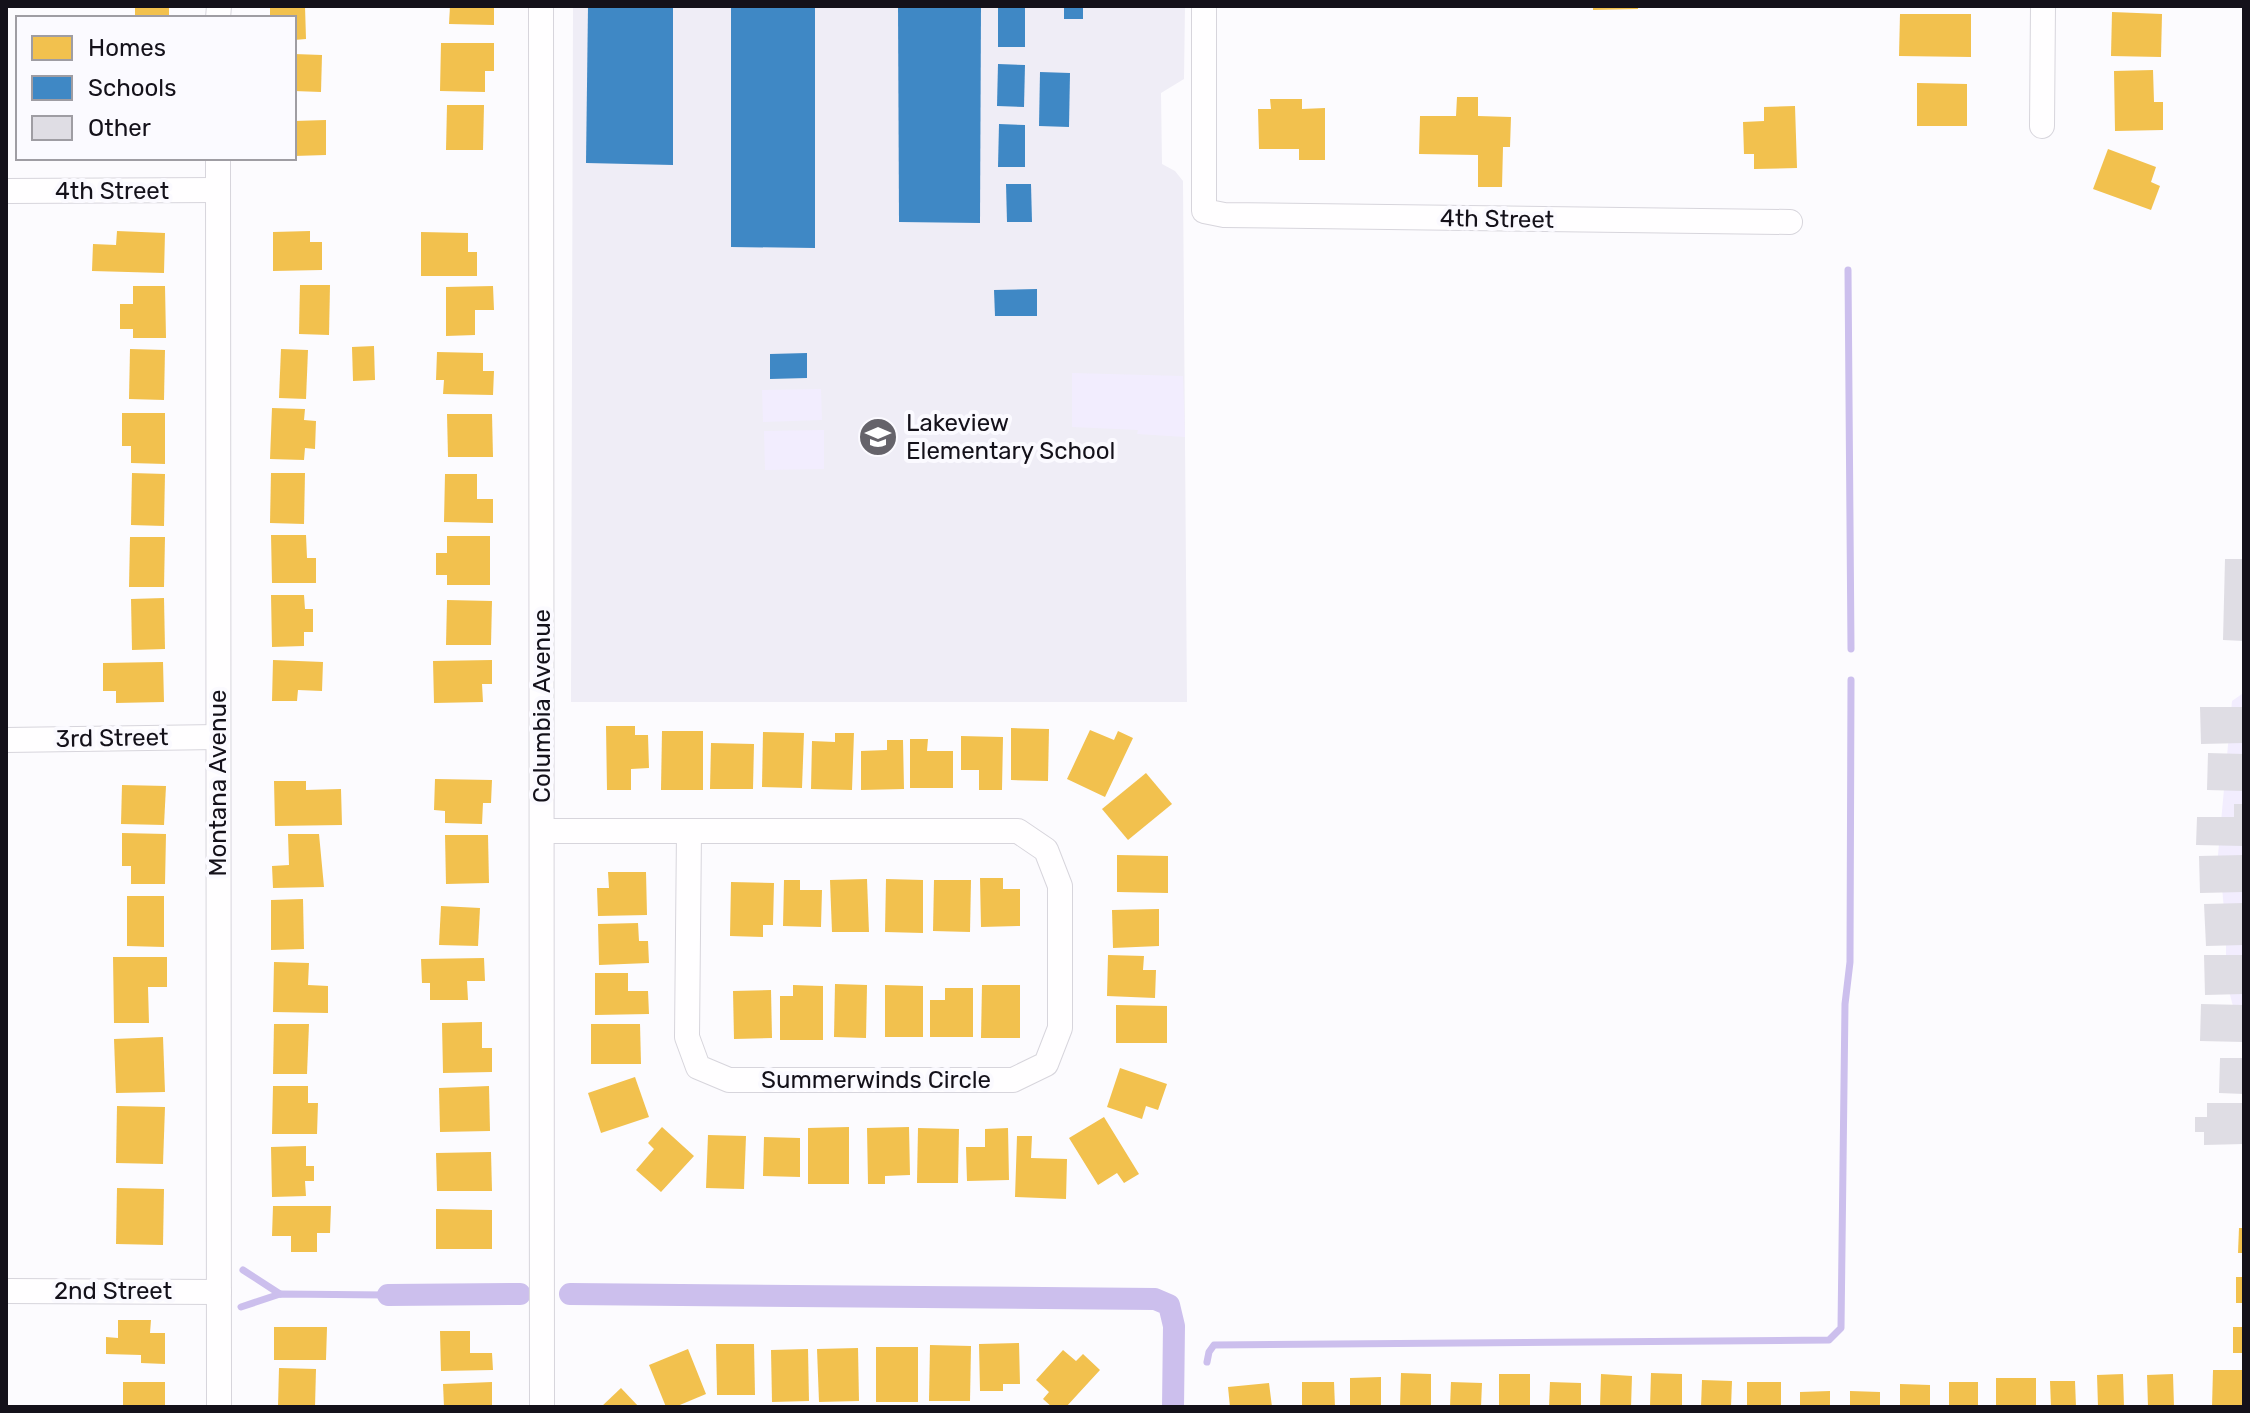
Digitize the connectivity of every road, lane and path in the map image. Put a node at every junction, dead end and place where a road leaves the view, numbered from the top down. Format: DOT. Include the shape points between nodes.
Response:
graph roads {
  1 [pos="541,6"];
  2 [pos="1204,6"];
  3 [pos="2043,6"];
  4 [pos="2042,126"];
  5 [pos="218,160"];
  6 [pos="218,190"];
  7 [pos="6,191"];
  8 [pos="1790,222"];
  9 [pos="218,737"];
  10 [pos="6,740"];
  11 [pos="542,831"];
  12 [pos="689,831"];
  13 [pos="6,1291"];
  14 [pos="219,1292"];
  15 [pos="219,1407"];
  16 [pos="542,1407"];
  1 -- 11 [label="street, Columbia Avenue"];
  2 -- 8 [label="street, 4th Street" via="1204,211"];
  3 -- 4 [label="street"];
  5 -- 6 [label="street, Montana Avenue"];
  6 -- 7 [label="street, 4th Street"];
  6 -- 9 [label="street, Montana Avenue"];
  9 -- 10 [label="street, 3rd Street"];
  9 -- 14 [label="street, Montana Avenue"];
  11 -- 12 [label="street, Summerwinds Circle"];
  11 -- 16 [label="street, Columbia Avenue"];
  12 -- 12 [label="street, Summerwinds Circle" via="687,1037 698,1067 729,1080 1013,1080 1046,1064 1060,1028 1060,886 1046,850 1018,831"];
  13 -- 14 [label="street, 2nd Street"];
  14 -- 15 [label="street, Montana Avenue"];
}
